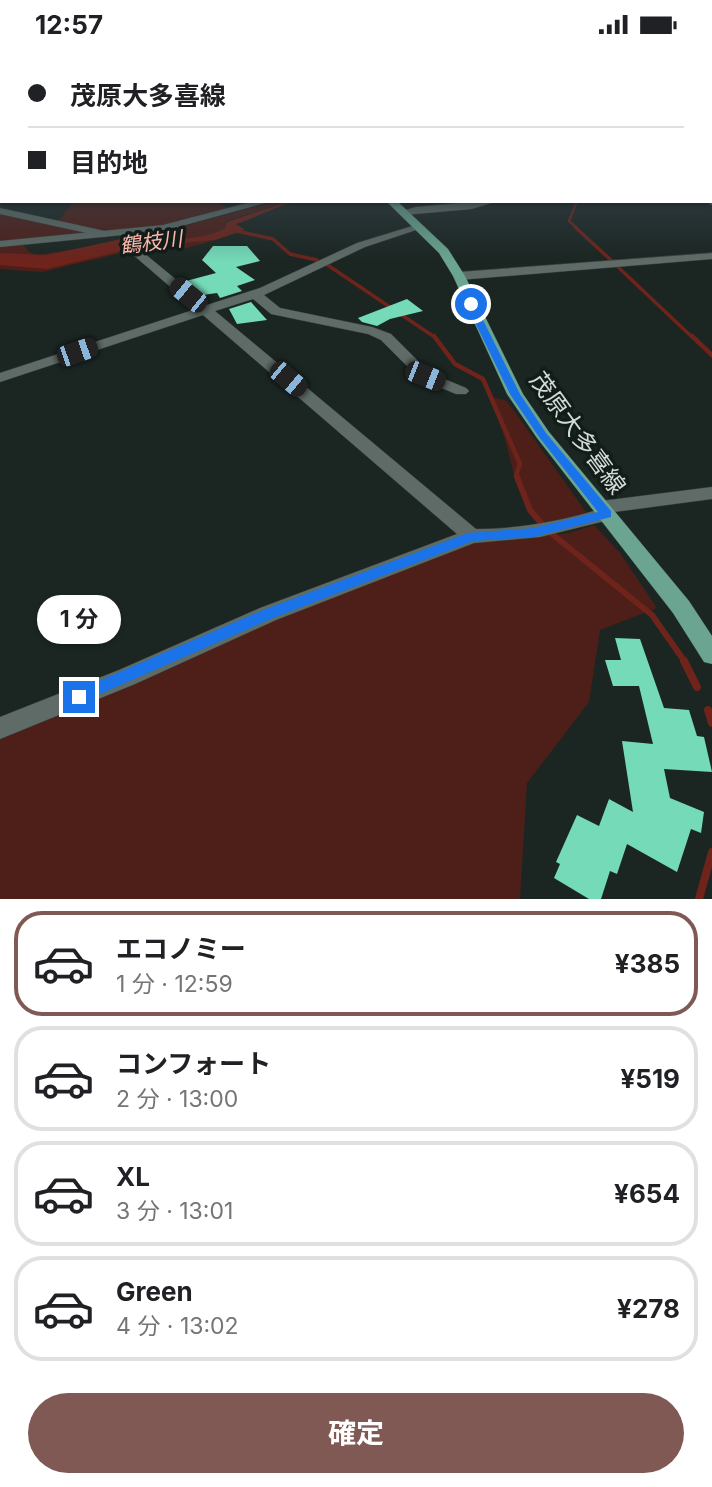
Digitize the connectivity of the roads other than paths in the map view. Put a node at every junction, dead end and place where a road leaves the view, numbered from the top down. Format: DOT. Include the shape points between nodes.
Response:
graph roads {
  1 [pos="259,203"];
  2 [pos="486,203"];
  3 [pos="397,206"];
  4 [pos="0,211"];
  5 [pos="420,227"];
  6 [pos="105,234"];
  7 [pos="0,244"];
  8 [pos="135,251"];
  9 [pos="712,256"];
  10 [pos="459,276"];
  11 [pos="255,293"];
  12 [pos="206,309"];
  13 [pos="0,378"];
  14 [pos="461,391"];
  15 [pos="712,493"];
  16 [pos="604,510"];
  17 [pos="472,536"];
  18 [pos="712,655"];
  19 [pos="0,728"];
  1 -- 6 [label="street" via="163,228"];
  2 -- 3 [label="street" via="456,210"];
  3 -- 5 [label="main road, 茂原大多喜線"];
  4 -- 6 [label="street"];
  5 -- 10 [label="main road, 茂原大多喜線" via="444,251"];
  5 -- 11 [label="street" via="361,245"];
  6 -- 7 [label="street"];
  8 -- 12 [label="street"];
  9 -- 10 [label="street"];
  10 -- 16 [label="main road, 茂原大多喜線" via="515,394 542,435"];
  11 -- 12 [label="street"];
  11 -- 14 [label="street" via="276,311 386,337 425,376"];
  12 -- 13 [label="street"];
  12 -- 17 [label="street"];
  15 -- 16 [label="street"];
  16 -- 17 [label="street" via="533,533"];
  16 -- 18 [label="main road, 茂原大多喜線" via="681,607"];
  17 -- 19 [label="street" via="268,614"];
}
